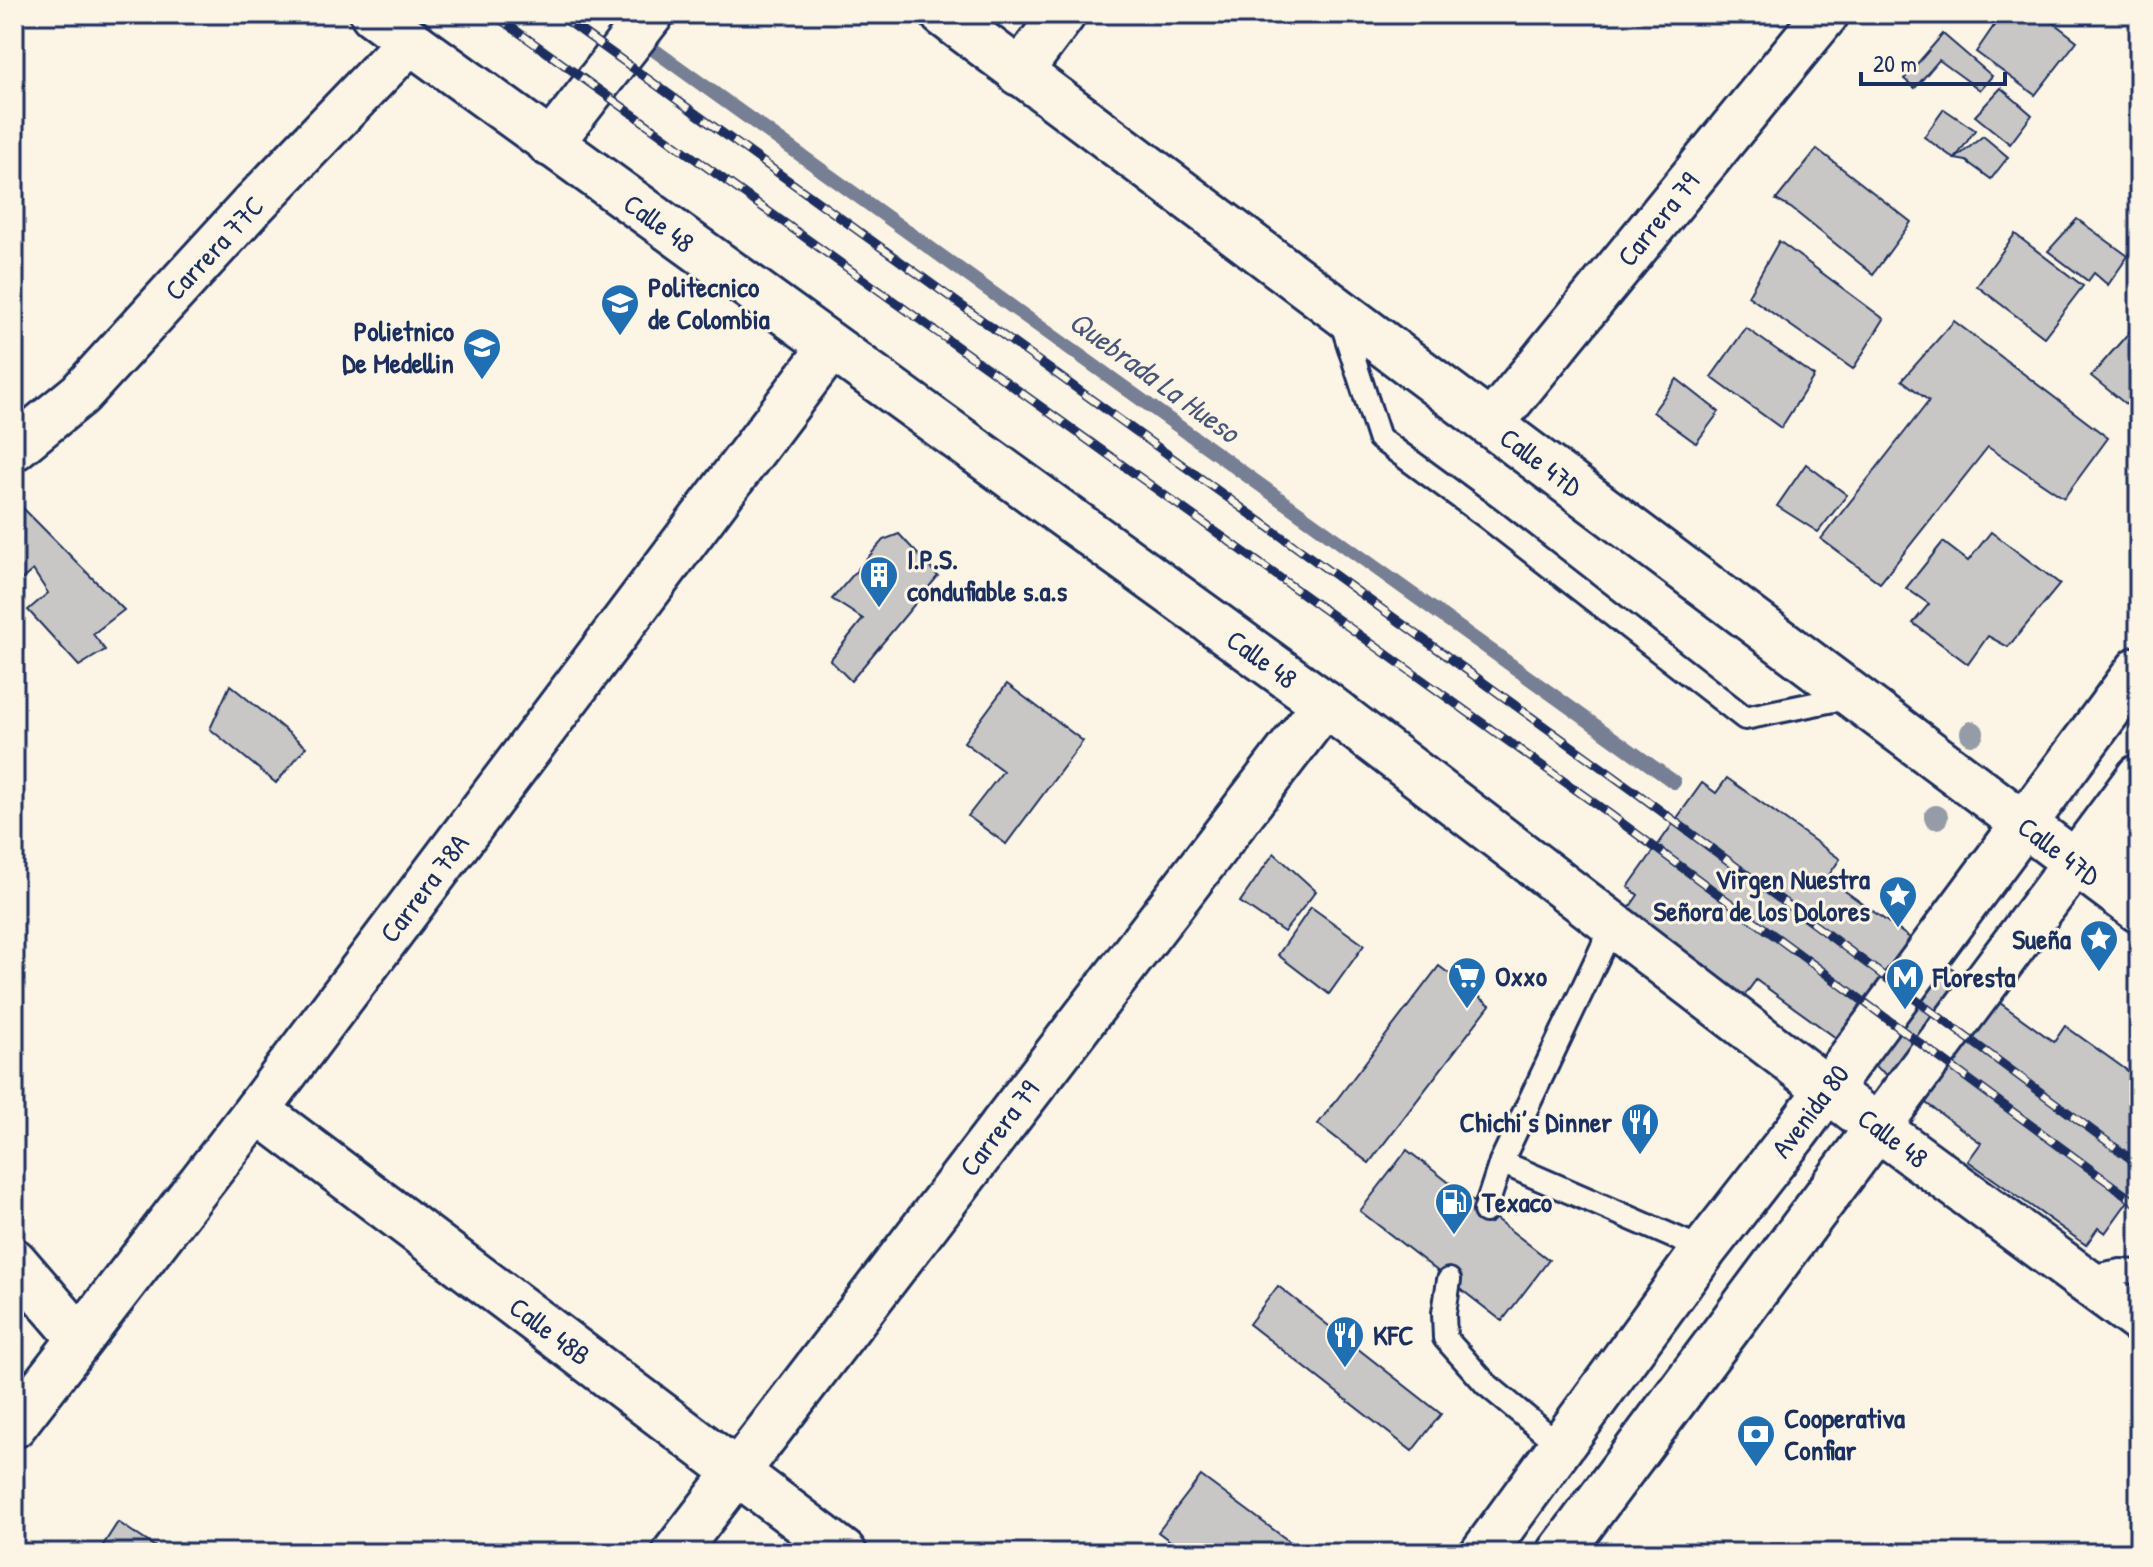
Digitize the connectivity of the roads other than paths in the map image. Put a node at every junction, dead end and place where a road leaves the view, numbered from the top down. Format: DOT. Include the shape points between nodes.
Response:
graph roads {
  1 [pos="373,14"];
  2 [pos="651,14"];
  3 [pos="943,14"];
  4 [pos="1063,14"];
  5 [pos="1826,14"];
  6 [pos="410,41"];
  7 [pos="1019,73"];
  8 [pos="550,144"];
  9 [pos="1338,311"];
  10 [pos="831,347"];
  11 [pos="1491,424"];
  12 [pos="14,448"];
  13 [pos="2139,669"];
  14 [pos="1854,696"];
  15 [pos="1325,704"];
  16 [pos="2139,777"];
  17 [pos="2108,819"];
  18 [pos="2024,824"];
  19 [pos="2075,864"];
  20 [pos="2139,893"];
  21 [pos="2139,910"];
  22 [pos="1609,922"];
  23 [pos="1828,1089"];
  24 [pos="257,1110"];
  25 [pos="1878,1128"];
  26 [pos="1501,1162"];
  27 [pos="1485,1211"];
  28 [pos="1704,1250"];
  29 [pos="14,1261"];
  30 [pos="2139,1272"];
  31 [pos="2081,1278"];
  32 [pos="1449,1280"];
  33 [pos="2139,1320"];
  34 [pos="80,1338"];
  35 [pos="14,1425"];
  36 [pos="1562,1447"];
  37 [pos="737,1472"];
  38 [pos="675,1553"];
  39 [pos="844,1553"];
  40 [pos="1483,1553"];
  41 [pos="1560,1553"];
  1 -- 6 [label="main road, Calle 48"];
  2 -- 8 [label="main road"];
  3 -- 7 [label="main road, Calle 47D"];
  4 -- 7 [label="main road"];
  5 -- 11 [label="main road, Carrera 79"];
  6 -- 8 [label="main road, Calle 48"];
  6 -- 12 [label="main road, Carrera 77C" via="80,394"];
  7 -- 9 [label="main road, Calle 47D"];
  8 -- 10 [label="main road, Calle 48"];
  9 -- 11 [label="main road, Calle 47D"];
  9 -- 14 [label="lane" via="1379,438 1745,718"];
  10 -- 15 [label="main road, Calle 48"];
  10 -- 24 [label="main road, Carrera 78A"];
  11 -- 14 [label="main road, Calle 47D"];
  13 -- 18 [label="main road, Avenida 80"];
  14 -- 18 [label="main road, Calle 47D"];
  15 -- 22 [label="main road, Calle 48"];
  15 -- 37 [label="main road, Carrera 79"];
  16 -- 17 [label="main road"];
  17 -- 19 [label="main road"];
  17 -- 20 [label="main road" via="2116,857"];
  18 -- 19 [label="main road, Calle 47D"];
  18 -- 23 [label="main road, Avenida 80"];
  19 -- 21 [label="main road, Calle 47D"];
  19 -- 25 [label="main road"];
  22 -- 23 [label="main road, Calle 48"];
  22 -- 26 [label="lane" via="1603,946"];
  23 -- 25 [label="main road, Calle 48"];
  23 -- 28 [label="main road, Avenida 80"];
  24 -- 34 [label="main road, Carrera 78A"];
  24 -- 37 [label="main road, Calle 48B"];
  25 -- 31 [label="main road, Calle 48"];
  25 -- 41 [label="main road"];
  26 -- 27 [label="lane"];
  26 -- 28 [label="lane"];
  28 -- 36 [label="main road, Avenida 80"];
  29 -- 34 [label="main road"];
  30 -- 31 [label="lane"];
  31 -- 33 [label="main road, Calle 48"];
  32 -- 36 [label="lane" via="1445,1338 1486,1384"];
  34 -- 35 [label="main road, Carrera 78A"];
  36 -- 40 [label="main road, Avenida 80"];
  37 -- 38 [label="main road, Carrera 79"];
  37 -- 39 [label="main road, Calle 48B"];
}
